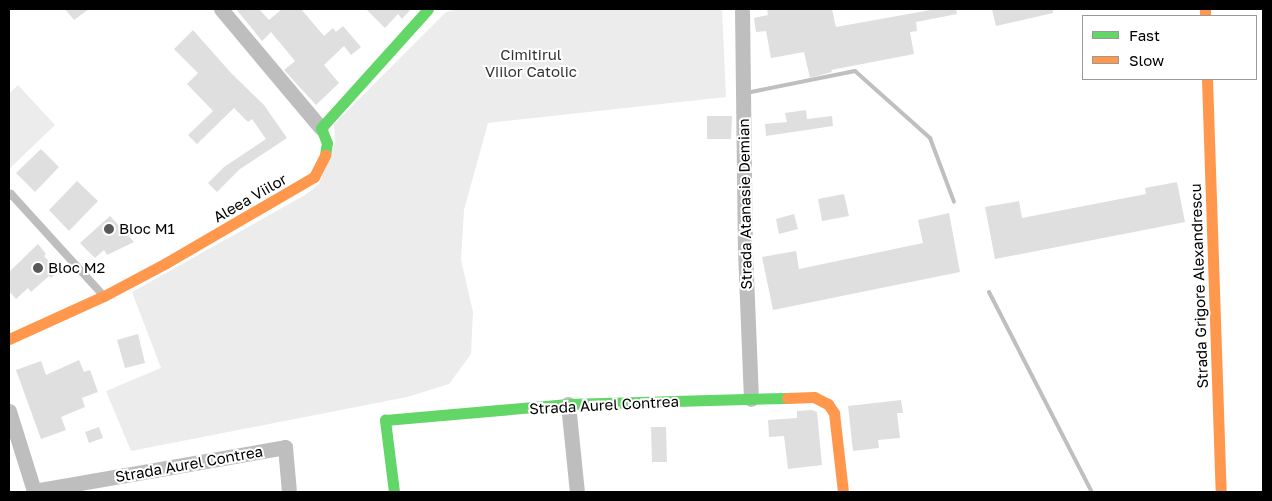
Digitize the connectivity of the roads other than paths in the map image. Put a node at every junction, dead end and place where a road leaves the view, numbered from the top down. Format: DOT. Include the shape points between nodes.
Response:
graph roads {
  1 [pos="220,9"];
  2 [pos="428,9"];
  3 [pos="742,9"];
  4 [pos="1207,80"];
  5 [pos="321,128"];
  6 [pos="9,196"];
  7 [pos="104,296"];
  8 [pos="9,339"];
  9 [pos="751,399"];
  10 [pos="568,404"];
  11 [pos="9,411"];
  12 [pos="34,491"];
  13 [pos="290,492"];
  14 [pos="394,492"];
  15 [pos="578,492"];
  16 [pos="843,492"];
  17 [pos="1221,492"];
  1 -- 5 [label="street"];
  2 -- 5 [label="street"];
  3 -- 9 [label="street, Strada Atanasie Demian" via="745,250"];
  4 -- 17 [label="street, Strada Grigore Alexandrescu"];
  5 -- 7 [label="street, Aleea Viilor" via="326,152 314,177"];
  6 -- 7 [label="lane" via="11,194"];
  7 -- 8 [label="street, Aleea Viilor"];
  9 -- 10 [label="street, Strada Aurel Contrea"];
  9 -- 16 [label="street, Strada Aurel Contrea" via="814,397 822,400 834,413"];
  10 -- 14 [label="street, Strada Aurel Contrea" via="385,420"];
  10 -- 15 [label="street"];
  11 -- 12 [label="street"];
  12 -- 13 [label="street, Strada Aurel Contrea" via="285,447"];
}
